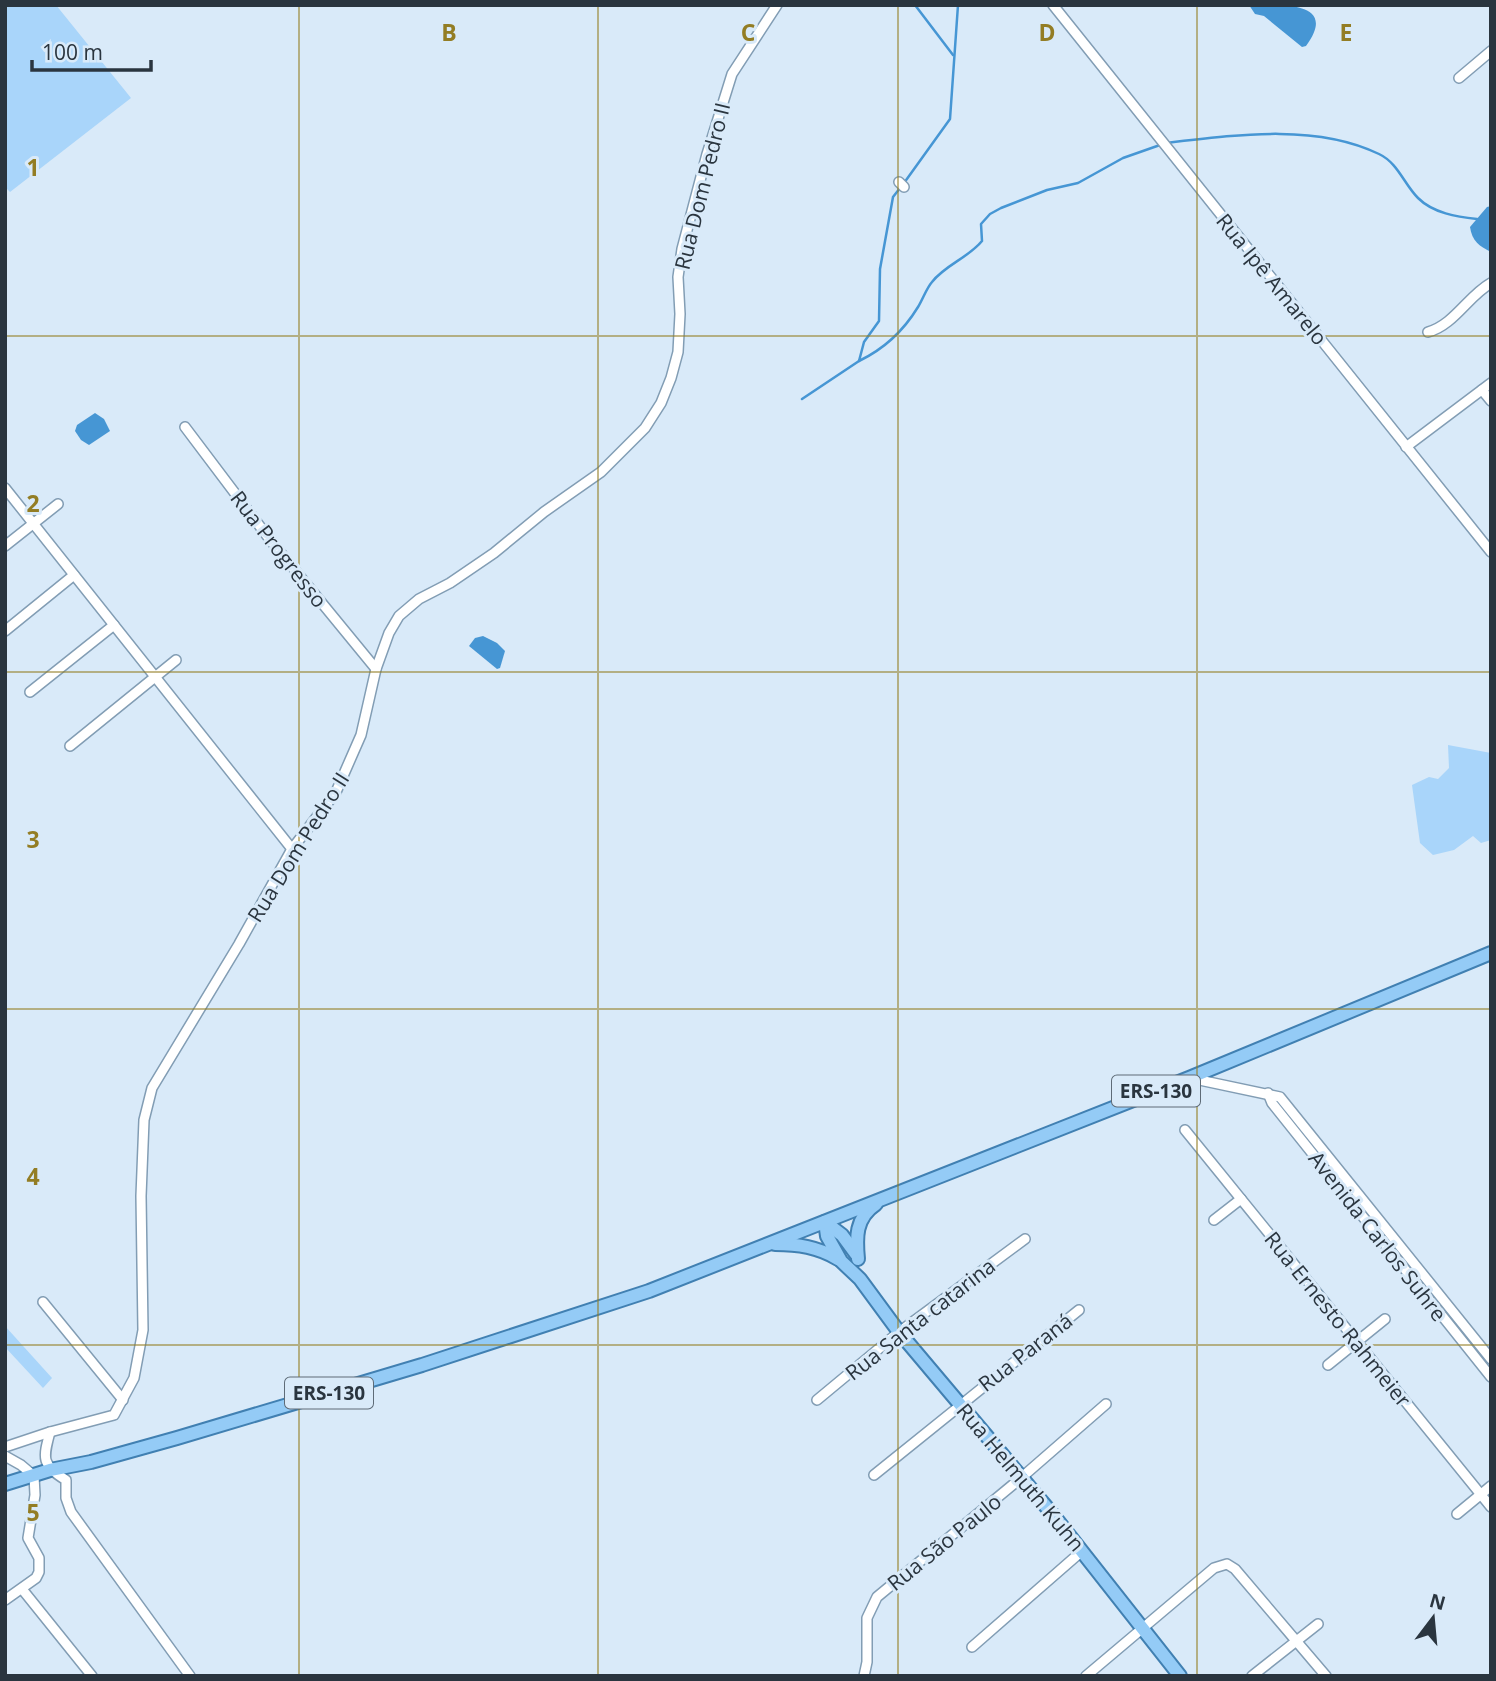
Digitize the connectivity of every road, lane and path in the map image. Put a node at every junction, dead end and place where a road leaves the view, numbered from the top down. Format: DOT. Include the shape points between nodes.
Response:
graph roads {
  1 [pos="777,5"];
  2 [pos="1053,5"];
  3 [pos="1491,51"];
  4 [pos="1459,78"];
  5 [pos="1491,283"];
  6 [pos="1428,332"];
  7 [pos="1491,383"];
  8 [pos="1482,390"];
  9 [pos="1491,401"];
  10 [pos="185,427"];
  11 [pos="1406,447"];
  12 [pos="5,488"];
  13 [pos="58,505"];
  14 [pos="34,524"];
  15 [pos="5,546"];
  16 [pos="1491,552"];
  17 [pos="74,575"];
  18 [pos="114,625"];
  19 [pos="5,631"];
  20 [pos="176,660"];
  21 [pos="376,669"];
  22 [pos="155,677"];
  23 [pos="30,692"];
  24 [pos="70,746"];
  25 [pos="292,849"];
  26 [pos="1491,953"];
  27 [pos="1189,1078"];
  28 [pos="1268,1093"];
  29 [pos="1185,1130"];
  30 [pos="884,1198"];
  31 [pos="1241,1199"];
  32 [pos="1214,1220"];
  33 [pos="825,1222"];
  34 [pos="1025,1239"];
  35 [pos="757,1247"];
  36 [pos="858,1259"];
  37 [pos="841,1261"];
  38 [pos="860,1279"];
  39 [pos="1431,1285"];
  40 [pos="1422,1292"];
  41 [pos="43,1301"];
  42 [pos="1079,1310"];
  43 [pos="1385,1319"];
  44 [pos="899,1332"];
  45 [pos="1356,1342"];
  46 [pos="1491,1359"];
  47 [pos="1328,1365"];
  48 [pos="1491,1377"];
  49 [pos="123,1400"];
  50 [pos="817,1400"];
  51 [pos="961,1404"];
  52 [pos="1106,1404"];
  53 [pos="50,1432"];
  54 [pos="5,1447"];
  55 [pos="5,1456"];
  56 [pos="50,1470"];
  57 [pos="874,1475"];
  58 [pos="34,1476"];
  59 [pos="1021,1478"];
  60 [pos="5,1484"];
  61 [pos="1491,1486"];
  62 [pos="1481,1494"];
  63 [pos="1491,1507"];
  64 [pos="1457,1514"];
  65 [pos="1082,1551"];
  66 [pos="22,1589"];
  67 [pos="5,1600"];
  68 [pos="1318,1623"];
  69 [pos="1143,1627"];
  70 [pos="1297,1640"];
  71 [pos="972,1647"];
  72 [pos="92,1676"];
  73 [pos="190,1676"];
  74 [pos="864,1676"];
  75 [pos="1086,1676"];
  76 [pos="1180,1676"];
  77 [pos="1252,1676"];
  78 [pos="1326,1676"];
  1 -- 21 [label="street, Rua Dom Pedro II" via="732,74 707,154 678,277 678,352 661,403 645,428 601,472 494,553 419,598 389,633"];
  2 -- 11 [label="street, Rua Ipê Amarelo"];
  3 -- 4 [label="street"];
  5 -- 6 [label="street" via="1440,329"];
  7 -- 8 [label="street"];
  8 -- 9 [label="street"];
  8 -- 11 [label="street"];
  10 -- 21 [label="street, Rua Progresso"];
  11 -- 16 [label="street, Rua Ipê Amarelo"];
  12 -- 14 [label="street"];
  13 -- 14 [label="street"];
  14 -- 15 [label="street"];
  14 -- 17 [label="street"];
  17 -- 18 [label="street"];
  17 -- 19 [label="street"];
  18 -- 22 [label="street"];
  18 -- 23 [label="street"];
  20 -- 22 [label="street"];
  21 -- 25 [label="street, Rua Dom Pedro II" via="361,735 348,767 336,792"];
  22 -- 24 [label="street"];
  22 -- 25 [label="street"];
  25 -- 49 [label="street, Rua Dom Pedro II" via="152,1088 143,1132 142,1330 134,1378"];
  26 -- 27 [label="main road, ERS-130"];
  27 -- 28 [label="street, Avenida Carlos Suhre"];
  27 -- 30 [label="main road, ERS-130"];
  28 -- 39 [label="street, Avenida Carlos Suhre" via="1280,1097"];
  28 -- 40 [label="street, Avenida Carlos Suhre"];
  29 -- 31 [label="street, Rua Ernesto Rahmeier"];
  30 -- 33 [label="main road, ERS-130"];
  30 -- 36 [label="main road" via="860,1222 855,1238"];
  31 -- 32 [label="street"];
  31 -- 45 [label="street, Rua Ernesto Rahmeier"];
  33 -- 35 [label="main road, ERS-130"];
  33 -- 36 [label="main road" via="842,1235"];
  33 -- 37 [label="main road, Rua Helmuth Kuhn"];
  34 -- 44 [label="street, Rua Santa catarina"];
  35 -- 37 [label="main road" via="810,1247"];
  35 -- 56 [label="main road, ERS-130" via="649,1291 422,1365 177,1438"];
  36 -- 38 [label="main road"];
  37 -- 38 [label="main road, Rua Helmuth Kuhn"];
  38 -- 44 [label="main road, Rua Helmuth Kuhn"];
  39 -- 40 [label="street"];
  39 -- 46 [label="street, Avenida Carlos Suhre"];
  40 -- 48 [label="street, Avenida Carlos Suhre"];
  41 -- 49 [label="street"];
  42 -- 51 [label="street, Rua Paraná"];
  43 -- 45 [label="street"];
  44 -- 50 [label="street, Rua Santa catarina"];
  44 -- 51 [label="main road, Rua Helmuth Kuhn"];
  45 -- 47 [label="street"];
  45 -- 62 [label="street, Rua Ernesto Rahmeier"];
  49 -- 53 [label="street" via="114,1415"];
  51 -- 57 [label="street, Rua Paraná"];
  51 -- 59 [label="main road, Rua Helmuth Kuhn"];
  52 -- 59 [label="street, Rua São Paulo"];
  53 -- 54 [label="street"];
  53 -- 56 [label="street" via="43,1455"];
  55 -- 58 [label="street"];
  56 -- 58 [label="main road, ERS-130"];
  56 -- 73 [label="street" via="65,1480 71,1511"];
  58 -- 60 [label="main road, ERS-130"];
  58 -- 66 [label="street" via="28,1538 39,1558 39,1572"];
  59 -- 65 [label="main road, Rua Helmuth Kuhn"];
  59 -- 74 [label="street, Rua São Paulo" via="877,1597 867,1618"];
  61 -- 62 [label="street"];
  62 -- 63 [label="street, Rua Ernesto Rahmeier"];
  62 -- 64 [label="street"];
  65 -- 69 [label="main road, Rua Helmuth Kuhn"];
  65 -- 71 [label="street"];
  66 -- 67 [label="street"];
  66 -- 72 [label="street"];
  68 -- 70 [label="street"];
  69 -- 70 [label="street" via="1214,1568 1227,1564"];
  69 -- 75 [label="street"];
  69 -- 76 [label="main road, Rua Helmuth Kuhn"];
  70 -- 77 [label="street"];
  70 -- 78 [label="street"];
}
